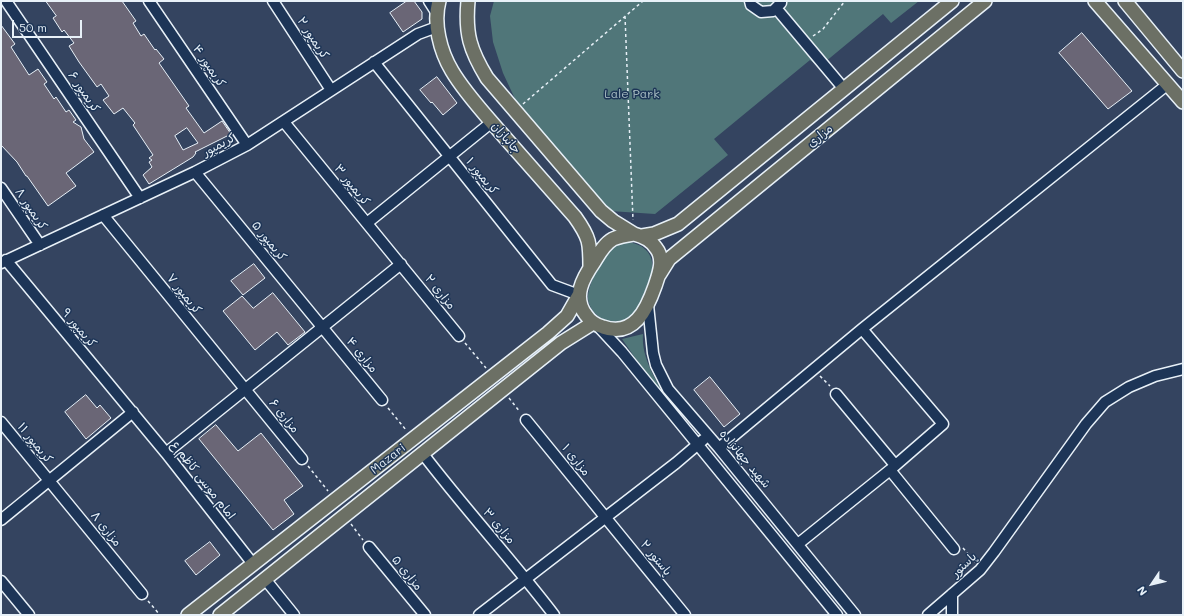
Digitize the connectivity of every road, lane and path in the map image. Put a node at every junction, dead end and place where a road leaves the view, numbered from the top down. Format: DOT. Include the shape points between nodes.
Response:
graph roads {
  1 [pos="6,1"];
  2 [pos="149,1"];
  3 [pos="273,1"];
  4 [pos="468,1"];
  5 [pos="643,1"];
  6 [pos="750,1"];
  7 [pos="845,1"];
  8 [pos="952,1"];
  9 [pos="985,1"];
  10 [pos="1095,1"];
  11 [pos="1125,1"];
  12 [pos="779,4"];
  13 [pos="435,5"];
  14 [pos="625,16"];
  15 [pos="437,27"];
  16 [pos="805,42"];
  17 [pos="374,62"];
  18 [pos="1183,71"];
  19 [pos="1168,84"];
  20 [pos="844,89"];
  21 [pos="331,90"];
  22 [pos="1183,102"];
  23 [pos="514,111"];
  24 [pos="284,122"];
  25 [pos="492,122"];
  26 [pos="247,145"];
  27 [pos="450,156"];
  28 [pos="196,172"];
  29 [pos="1,188"];
  30 [pos="140,198"];
  31 [pos="103,215"];
  32 [pos="367,223"];
  33 [pos="638,235"];
  34 [pos="40,245"];
  35 [pos="4,261"];
  36 [pos="401,264"];
  37 [pos="590,268"];
  38 [pos="659,275"];
  39 [pos="579,295"];
  40 [pos="648,305"];
  41 [pos="595,324"];
  42 [pos="322,327"];
  43 [pos="862,330"];
  44 [pos="460,336"];
  45 [pos="814,368"];
  46 [pos="1183,369"];
  47 [pos="494,377"];
  48 [pos="245,389"];
  49 [pos="502,390"];
  50 [pos="836,394"];
  51 [pos="382,400"];
  52 [pos="133,412"];
  53 [pos="526,420"];
  54 [pos="1,422"];
  55 [pos="708,435"];
  56 [pos="414,439"];
  57 [pos="698,444"];
  58 [pos="719,448"];
  59 [pos="166,453"];
  60 [pos="423,454"];
  61 [pos="302,459"];
  62 [pos="892,468"];
  63 [pos="49,481"];
  64 [pos="336,500"];
  65 [pos="344,516"];
  66 [pos="606,517"];
  67 [pos="1,520"];
  68 [pos="798,544"];
  69 [pos="369,547"];
  70 [pos="954,549"];
  71 [pos="253,564"];
  72 [pos="980,570"];
  73 [pos="526,578"];
  74 [pos="265,580"];
  75 [pos="1,581"];
  76 [pos="142,594"];
  77 [pos="952,594"];
  78 [pos="29,615"];
  79 [pos="160,615"];
  80 [pos="188,615"];
  81 [pos="220,615"];
  82 [pos="294,615"];
  83 [pos="425,615"];
  84 [pos="479,615"];
  85 [pos="554,615"];
  86 [pos="685,615"];
  87 [pos="837,615"];
  88 [pos="855,615"];
  89 [pos="928,615"];
  90 [pos="952,615"];
  1 -- 30 [label="street, کریمپور ۶"];
  2 -- 26 [label="street, کریمپور ۴"];
  3 -- 21 [label="street, کریمپور ۲"];
  4 -- 23 [label="main road, جانبازان" via="466,21 476,60"];
  5 -- 14 [label="path"];
  6 -- 12 [label="street" via="751,5 761,12 772,11"];
  7 -- 16 [label="path" via="823,29"];
  8 -- 20 [label="main road"];
  9 -- 38 [label="main road, مزاری" via="669,259"];
  10 -- 19 [label="main road"];
  11 -- 18 [label="main road"];
  12 -- 16 [label="street"];
  13 -- 15 [label="main road, جانبازان"];
  14 -- 23 [label="path"];
  14 -- 33 [label="path"];
  15 -- 17 [label="street, کریمپور" via="418,34"];
  15 -- 25 [label="main road, جانبازان" via="443,52 452,71"];
  16 -- 20 [label="street"];
  17 -- 21 [label="street, کریمپور"];
  17 -- 27 [label="street, کریمپور ۱"];
  19 -- 22 [label="main road"];
  19 -- 43 [label="street"];
  20 -- 33 [label="main road" via="678,224 654,234"];
  21 -- 24 [label="street, کریمپور"];
  23 -- 33 [label="main road, جانبازان" via="601,211"];
  24 -- 26 [label="street, کریمپور"];
  24 -- 32 [label="street, کریمپور ۳"];
  25 -- 27 [label="street"];
  25 -- 37 [label="main road, جانبازان" via="575,217 590,244"];
  26 -- 28 [label="street, کریمپور"];
  27 -- 32 [label="street"];
  27 -- 39 [label="street, کریمپور ۱" via="552,285"];
  28 -- 30 [label="street, کریمپور"];
  28 -- 42 [label="street, کریمپور ۵"];
  29 -- 34 [label="street, کریمپور ۸"];
  30 -- 31 [label="street, کریمپور"];
  31 -- 34 [label="street, کریمپور"];
  31 -- 48 [label="street, کریمپور ۷"];
  32 -- 36 [label="street, کریمپور ۳"];
  33 -- 37 [label="main road" via="619,236 612,240 603,248"];
  33 -- 38 [label="main road" via="649,240 657,248 661,262"];
  34 -- 35 [label="street, کریمپور"];
  35 -- 52 [label="street, کریمپور ۹"];
  36 -- 42 [label="street"];
  36 -- 44 [label="street, مزاری ۲"];
  37 -- 39 [label="main road" via="583,278"];
  38 -- 40 [label="main road"];
  39 -- 41 [label="main road" via="584,314"];
  39 -- 47 [label="main road, Mazari" via="558,325"];
  40 -- 41 [label="main road" via="642,315 627,327 617,330"];
  40 -- 55 [label="street, شهید جهانزاده" via="653,353 658,370 668,389"];
  41 -- 49 [label="main road, Mazari" via="561,343"];
  41 -- 57 [label="street" via="622,352"];
  42 -- 48 [label="street"];
  42 -- 51 [label="street, مزاری ۴"];
  43 -- 45 [label="street"];
  43 -- 62 [label="street" via="943,424"];
  44 -- 47 [label="path"];
  45 -- 50 [label="path"];
  45 -- 58 [label="street"];
  46 -- 72 [label="street, پاستور" via="1129,386 1105,402 1086,424"];
  47 -- 56 [label="main road, Mazari"];
  48 -- 59 [label="street"];
  48 -- 61 [label="street, مزاری ۶"];
  49 -- 53 [label="path"];
  49 -- 60 [label="main road, Mazari"];
  50 -- 62 [label="street"];
  51 -- 56 [label="path"];
  52 -- 59 [label="street, امام موسی کاظم ع"];
  52 -- 63 [label="street"];
  53 -- 66 [label="street, مزاری ۱"];
  54 -- 63 [label="street, کریمپور ۱۱"];
  55 -- 57 [label="street"];
  55 -- 58 [label="street, شهید جهانزاده"];
  56 -- 64 [label="main road, Mazari"];
  57 -- 66 [label="street"];
  57 -- 87 [label="street"];
  58 -- 68 [label="street, شهید جهانزاده"];
  59 -- 71 [label="street, امام موسی کاظم ع"];
  60 -- 65 [label="main road, Mazari"];
  60 -- 73 [label="street, مزاری ۳"];
  61 -- 64 [label="path"];
  62 -- 68 [label="street"];
  62 -- 70 [label="street"];
  63 -- 67 [label="street"];
  63 -- 76 [label="street, مزاری ۸"];
  64 -- 71 [label="main road, Mazari"];
  65 -- 69 [label="path"];
  65 -- 74 [label="main road, Mazari"];
  66 -- 73 [label="street"];
  66 -- 86 [label="street, پاستور ۲"];
  68 -- 88 [label="street, شهید جهانزاده"];
  69 -- 83 [label="street, مزاری ۵"];
  70 -- 72 [label="path" via="959,543"];
  71 -- 74 [label="main road"];
  71 -- 80 [label="main road, Mazari"];
  72 -- 77 [label="street, پاستور"];
  73 -- 84 [label="street"];
  73 -- 85 [label="street, مزاری ۳"];
  74 -- 81 [label="main road, Mazari"];
  74 -- 82 [label="street"];
  75 -- 78 [label="street"];
  76 -- 79 [label="path"];
  77 -- 89 [label="street, پاستور"];
  77 -- 90 [label="street"];
}
